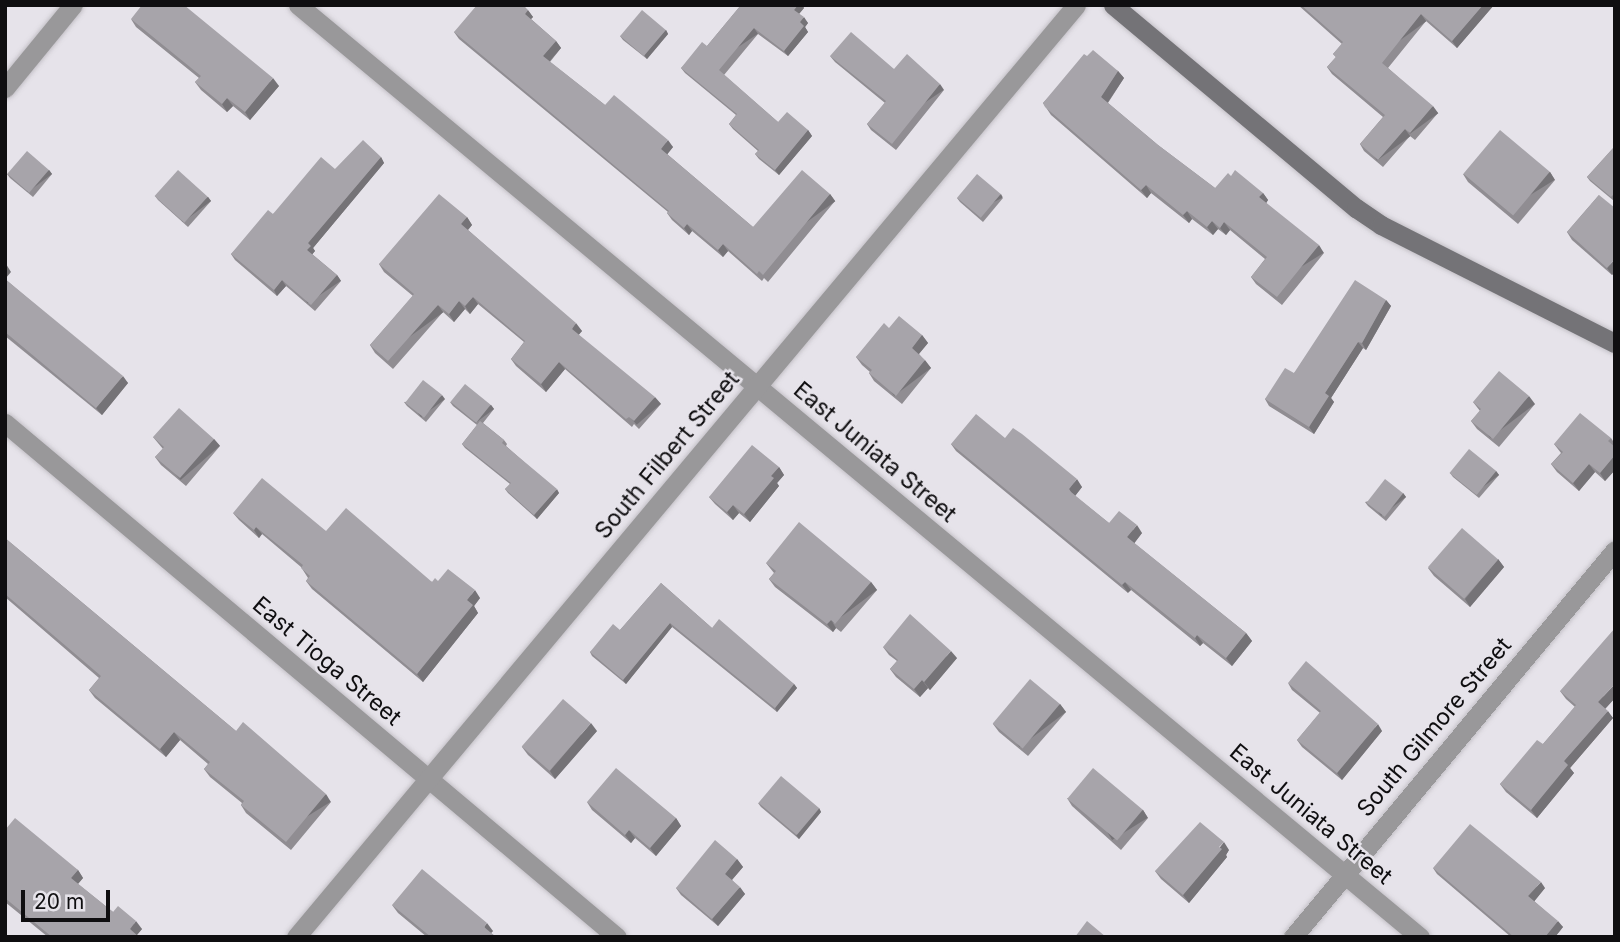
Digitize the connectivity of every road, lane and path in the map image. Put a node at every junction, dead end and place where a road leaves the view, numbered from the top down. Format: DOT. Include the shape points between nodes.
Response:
graph roads {
  1 [pos="74,5"];
  2 [pos="298,5"];
  3 [pos="1076,5"];
  4 [pos="1112,5"];
  5 [pos="5,88"];
  6 [pos="1615,343"];
  7 [pos="757,386"];
  8 [pos="5,423"];
  9 [pos="1615,550"];
  10 [pos="429,780"];
  11 [pos="1344,874"];
  12 [pos="296,937"];
  13 [pos="617,937"];
  14 [pos="1293,937"];
  15 [pos="1420,937"];
  1 -- 5 [label="street"];
  2 -- 7 [label="street, East Juniata Street"];
  3 -- 7 [label="street, South Filbert Street"];
  4 -- 6 [label="main road" via="1381,225"];
  7 -- 10 [label="street, South Filbert Street"];
  7 -- 11 [label="street, East Juniata Street"];
  8 -- 10 [label="street, East Tioga Street"];
  9 -- 11 [label="street, South Gilmore Street"];
  10 -- 12 [label="street, South Filbert Street"];
  10 -- 13 [label="street, East Tioga Street"];
  11 -- 14 [label="street, South Gilmore Street"];
  11 -- 15 [label="street, East Juniata Street"];
}
